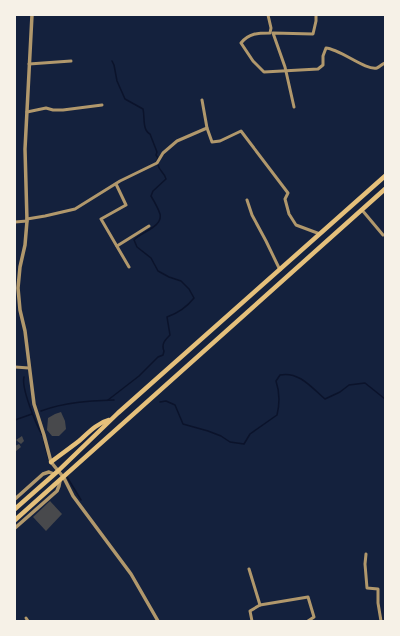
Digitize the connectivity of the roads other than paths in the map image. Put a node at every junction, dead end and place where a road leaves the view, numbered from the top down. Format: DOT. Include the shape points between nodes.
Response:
graph roads {
  1 [pos="32,15"];
  2 [pos="268,15"];
  3 [pos="316,15"];
  4 [pos="271,33"];
  5 [pos="71,61"];
  6 [pos="385,63"];
  7 [pos="29,64"];
  8 [pos="285,71"];
  9 [pos="202,100"];
  10 [pos="102,105"];
  11 [pos="294,107"];
  12 [pos="27,112"];
  13 [pos="207,128"];
  14 [pos="385,176"];
  15 [pos="116,184"];
  16 [pos="385,189"];
  17 [pos="247,200"];
  18 [pos="362,210"];
  19 [pos="27,220"];
  20 [pos="15,222"];
  21 [pos="149,226"];
  22 [pos="320,234"];
  23 [pos="383,235"];
  24 [pos="117,246"];
  25 [pos="129,267"];
  26 [pos="280,270"];
  27 [pos="15,367"];
  28 [pos="29,368"];
  29 [pos="111,420"];
  30 [pos="51,462"];
  31 [pos="56,472"];
  32 [pos="62,479"];
  33 [pos="15,499"];
  34 [pos="15,509"];
  35 [pos="15,520"];
  36 [pos="15,528"];
  37 [pos="366,554"];
  38 [pos="249,569"];
  39 [pos="260,606"];
  40 [pos="158,621"];
  41 [pos="252,621"];
  42 [pos="308,621"];
  43 [pos="381,621"];
  1 -- 7 [label="street"];
  2 -- 4 [label="street"];
  3 -- 4 [label="street" via="313,34"];
  4 -- 8 [label="street"];
  4 -- 8 [label="street" via="245,37 241,43 264,72"];
  5 -- 7 [label="street"];
  6 -- 8 [label="street" via="376,68 369,67 331,48 326,48 323,65 318,69"];
  7 -- 12 [label="street"];
  8 -- 11 [label="street"];
  9 -- 13 [label="street"];
  10 -- 12 [label="street" via="63,110 46,108"];
  12 -- 19 [label="street"];
  13 -- 15 [label="street" via="177,141 163,152 157,163"];
  13 -- 22 [label="street" via="212,142 241,131 288,193 285,199 289,214 296,224"];
  14 -- 22 [label="highway"];
  15 -- 19 [label="street" via="75,209"];
  15 -- 24 [label="street" via="126,205 101,219"];
  16 -- 18 [label="highway"];
  17 -- 26 [label="street"];
  18 -- 23 [label="street"];
  18 -- 32 [label="highway"];
  19 -- 20 [label="street"];
  19 -- 28 [label="street" via="18,288"];
  21 -- 24 [label="street"];
  22 -- 26 [label="highway"];
  24 -- 25 [label="street"];
  26 -- 29 [label="highway"];
  27 -- 28 [label="street"];
  28 -- 30 [label="street" via="34,404"];
  29 -- 30 [label="highway" via="103,422"];
  29 -- 31 [label="highway"];
  30 -- 31 [label="street"];
  31 -- 32 [label="street"];
  31 -- 33 [label="street" via="43,474"];
  31 -- 34 [label="highway"];
  32 -- 35 [label="highway"];
  32 -- 36 [label="street" via="57,491"];
  32 -- 40 [label="street" via="131,574"];
  37 -- 43 [label="street" via="367,588 378,589"];
  38 -- 39 [label="street"];
  39 -- 41 [label="street" via="250,611"];
  39 -- 42 [label="street" via="308,597 314,617"];
}
